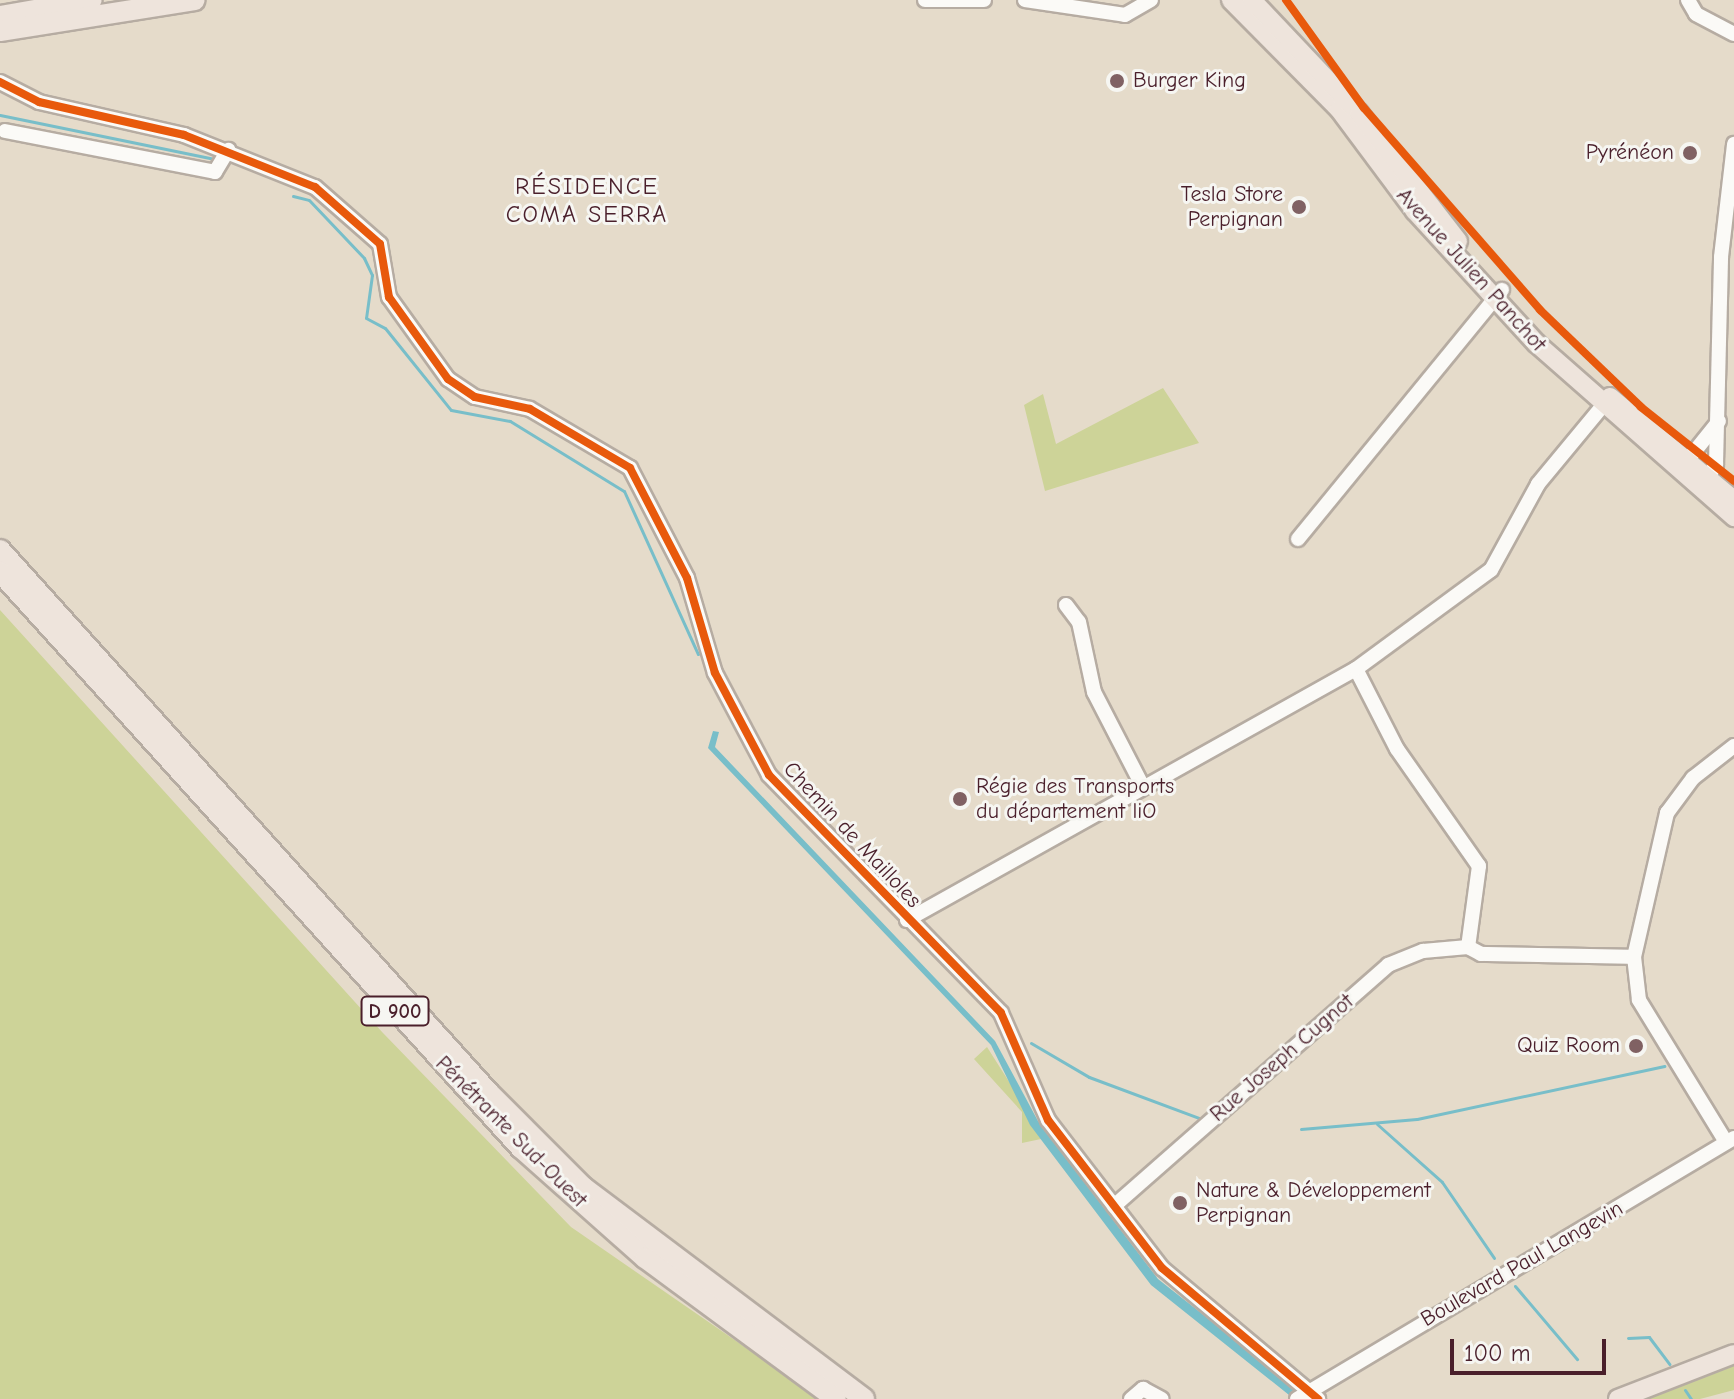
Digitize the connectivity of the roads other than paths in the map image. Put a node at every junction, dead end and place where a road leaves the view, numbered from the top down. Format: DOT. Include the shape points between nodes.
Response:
graph roads {
  1 [pos="92,0"];
  2 [pos="195,0"];
  3 [pos="925,0"];
  4 [pos="984,0"];
  5 [pos="1025,0"];
  6 [pos="1231,0"];
  7 [pos="1252,0"];
  8 [pos="1688,0"];
  9 [pos="1151,1"];
  10 [pos="0,16"];
  11 [pos="0,31"];
  12 [pos="1734,34"];
  13 [pos="0,82"];
  14 [pos="5,131"];
  15 [pos="1734,144"];
  16 [pos="228,150"];
  17 [pos="1498,295"];
  18 [pos="1606,402"];
  19 [pos="1719,421"];
  20 [pos="1687,461"];
  21 [pos="1706,483"];
  22 [pos="1734,500"];
  23 [pos="1734,517"];
  24 [pos="1298,539"];
  25 [pos="0,550"];
  26 [pos="0,572"];
  27 [pos="1066,605"];
  28 [pos="1356,669"];
  29 [pos="1734,746"];
  30 [pos="1143,787"];
  31 [pos="907,920"];
  32 [pos="1468,947"];
  33 [pos="1634,957"];
  34 [pos="1730,1140"];
  35 [pos="1114,1206"];
  36 [pos="1734,1354"];
  37 [pos="1308,1395"];
  38 [pos="836,1399"];
  39 [pos="864,1399"];
  40 [pos="1131,1399"];
  41 [pos="1162,1399"];
  42 [pos="1618,1399"];
  1 -- 10 [label="highway"];
  2 -- 11 [label="highway"];
  3 -- 4 [label="street"];
  5 -- 9 [label="street" via="1125,15"];
  6 -- 17 [label="main road, Avenue Julien Panchot" via="1339,109"];
  7 -- 17 [label="main road, Avenue Julien Panchot" via="1359,113"];
  8 -- 12 [label="street" via="1696,14"];
  13 -- 16 [label="street, Chemin de Mailloles" via="39,102"];
  14 -- 16 [label="street" via="215,172"];
  15 -- 19 [label="street" via="1721,257"];
  16 -- 31 [label="street, Chemin de Mailloles" via="315,187 380,244 398,315 465,392 530,409 630,468 687,578 715,673 769,775"];
  17 -- 18 [label="main road, Avenue Julien Panchot"];
  17 -- 24 [label="street"];
  18 -- 20 [label="main road, Avenue Julien Panchot"];
  18 -- 21 [label="main road, Avenue Julien Panchot"];
  18 -- 28 [label="street" via="1538,484 1491,570"];
  19 -- 20 [label="street"];
  19 -- 21 [label="street"];
  20 -- 21 [label="main road, Avenue Julien Panchot"];
  21 -- 22 [label="main road, Avenue Julien Panchot"];
  21 -- 23 [label="main road, Avenue Julien Panchot"];
  25 -- 39 [label="highway" via="531,1135 666,1256"];
  26 -- 38 [label="highway, Pénétrante Sud-Ouest / D 900" via="521,1148 645,1258"];
  27 -- 30 [label="street" via="1079,622 1094,692"];
  28 -- 30 [label="street"];
  28 -- 32 [label="street" via="1397,749 1479,866"];
  29 -- 33 [label="street" via="1684,787 1667,813"];
  30 -- 31 [label="street"];
  31 -- 35 [label="street, Chemin de Mailloles" via="1001,1013 1048,1120"];
  32 -- 33 [label="street, Rue Joseph Cugnot" via="1481,954"];
  32 -- 35 [label="street, Rue Joseph Cugnot" via="1423,951 1388,965"];
  33 -- 34 [label="street" via="1639,1000"];
  34 -- 37 [label="street, Boulevard Paul Langevin"];
  35 -- 37 [label="street, Chemin de Mailloles" via="1182,1290"];
  36 -- 42 [label="main road"];
  40 -- 41 [label="street" via="1143,1389"];
}
